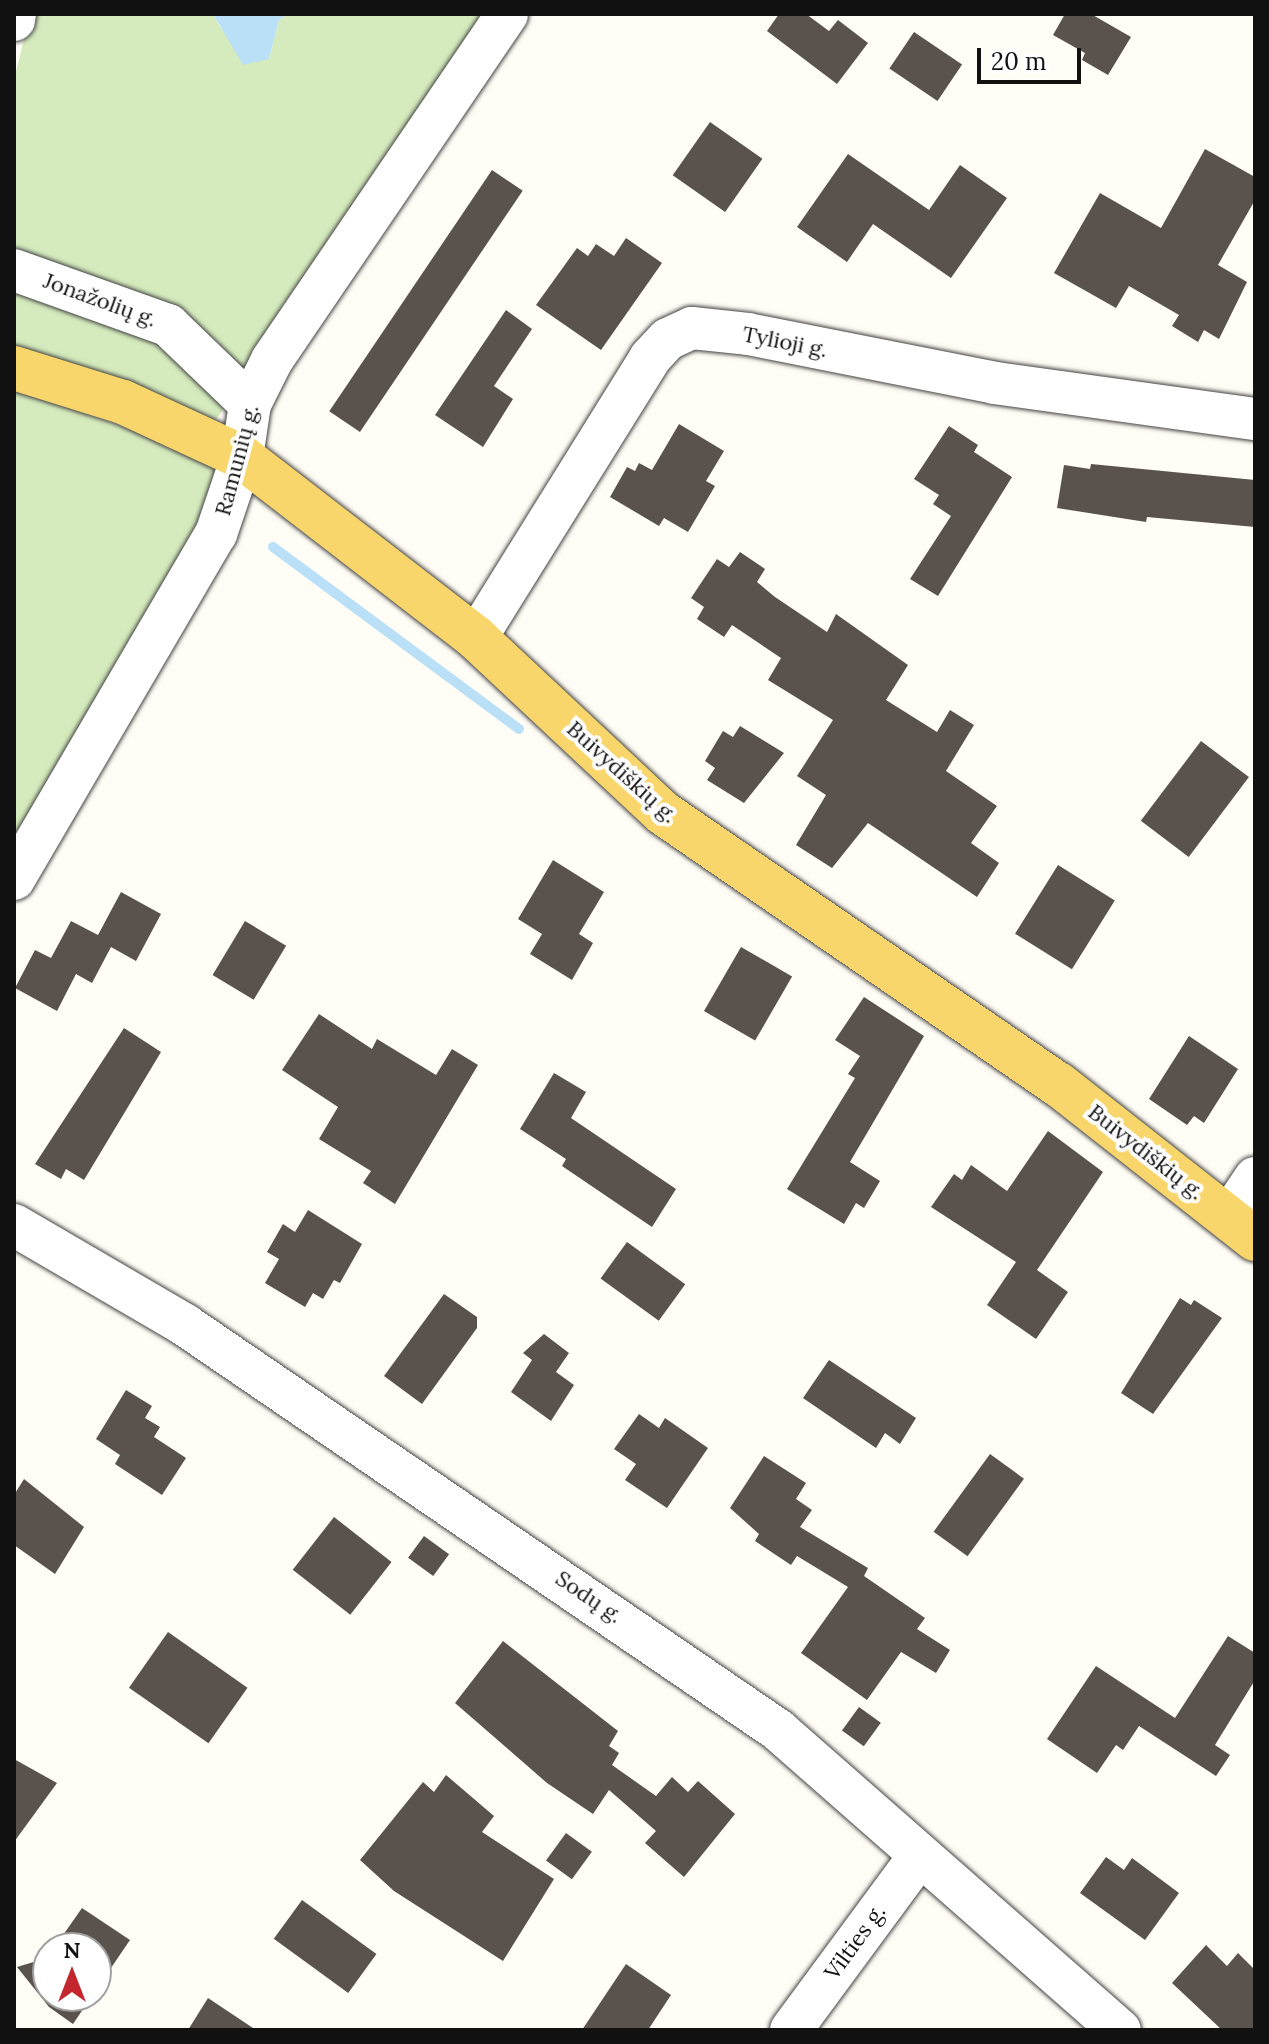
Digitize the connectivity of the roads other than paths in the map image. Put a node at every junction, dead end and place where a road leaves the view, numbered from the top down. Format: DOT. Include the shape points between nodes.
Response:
graph roads {
  1 [pos="507,14"];
  2 [pos="14,270"];
  3 [pos="14,368"];
  4 [pos="250,404"];
  5 [pos="1255,419"];
  6 [pos="242,457"];
  7 [pos="476,638"];
  8 [pos="14,879"];
  9 [pos="1255,1178"];
  10 [pos="14,1225"];
  11 [pos="1242,1228"];
  12 [pos="920,1855"];
  13 [pos="791,2030"];
  14 [pos="1120,2030"];
  1 -- 4 [label="street, Ramunių g." via="272,360"];
  2 -- 4 [label="street, Jonažolių g." via="168,325"];
  3 -- 6 [label="main road, Buivydiškių g." via="123,402"];
  4 -- 6 [label="street, Ramunių g."];
  5 -- 7 [label="street, Tylioji g." via="995,383 748,334 692,328 668,339 650,358"];
  6 -- 7 [label="main road, Buivydiškių g."];
  6 -- 8 [label="street, Ramunių g." via="216,534"];
  7 -- 11 [label="main road, Buivydiškių g." via="663,813 1058,1084"];
  9 -- 11 [label="street"];
  10 -- 12 [label="street, Sodų g." via="185,1325 637,1629 778,1730"];
  12 -- 13 [label="street, Vilties g."];
  12 -- 14 [label="street, Sodų g."];
}
